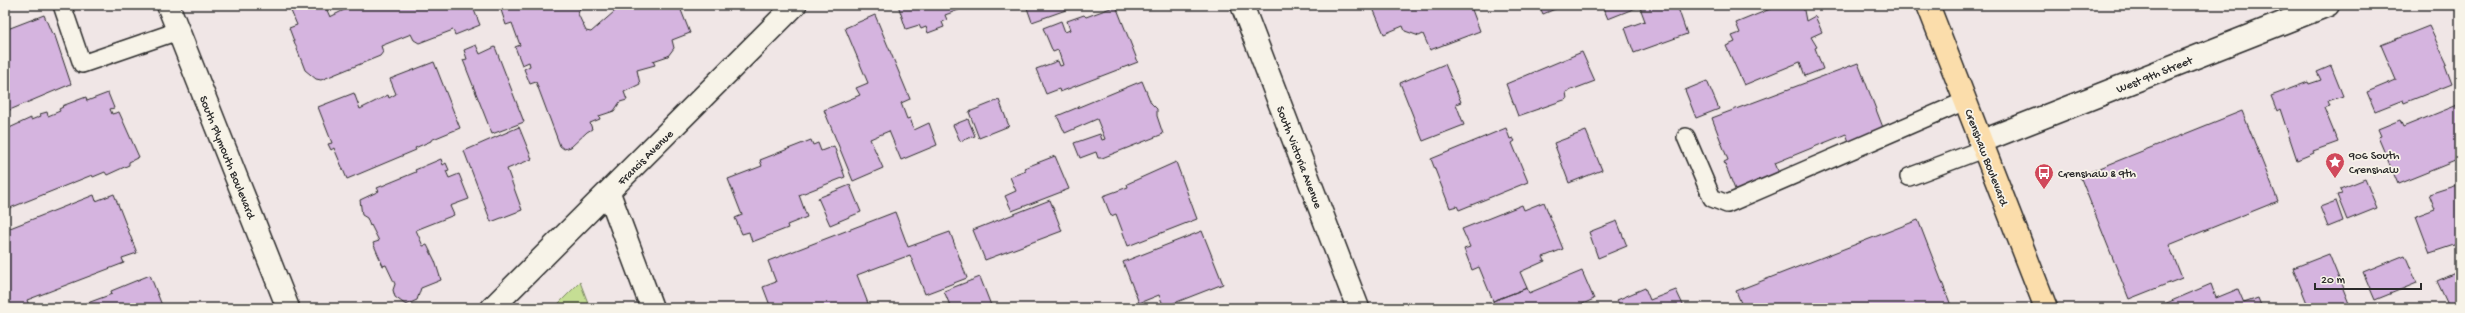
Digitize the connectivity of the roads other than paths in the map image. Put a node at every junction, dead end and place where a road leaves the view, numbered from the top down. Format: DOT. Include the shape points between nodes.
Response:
graph roads {
  1 [pos="62,5"];
  2 [pos="168,5"];
  3 [pos="1242,5"];
  4 [pos="1928,5"];
  5 [pos="2328,5"];
  6 [pos="791,7"];
  7 [pos="178,31"];
  8 [pos="1965,101"];
  9 [pos="1686,137"];
  10 [pos="1981,145"];
  11 [pos="1909,177"];
  12 [pos="609,193"];
  13 [pos="288,308"];
  14 [pos="492,308"];
  15 [pos="652,308"];
  16 [pos="1358,308"];
  17 [pos="2046,308"];
  1 -- 7 [label="lane" via="82,64"];
  2 -- 7 [label="street, South Plymouth Boulevard"];
  3 -- 16 [label="street, South Victoria Avenue"];
  4 -- 8 [label="main road, Crenshaw Boulevard"];
  5 -- 10 [label="street, West 9th Street"];
  6 -- 12 [label="street, Francis Avenue"];
  7 -- 13 [label="street, South Plymouth Boulevard"];
  8 -- 9 [label="lane" via="1727,204 1712,198"];
  8 -- 10 [label="main road, Crenshaw Boulevard"];
  10 -- 11 [label="lane"];
  10 -- 17 [label="main road, Crenshaw Boulevard"];
  12 -- 14 [label="street, Francis Avenue"];
  12 -- 15 [label="street"];
}
